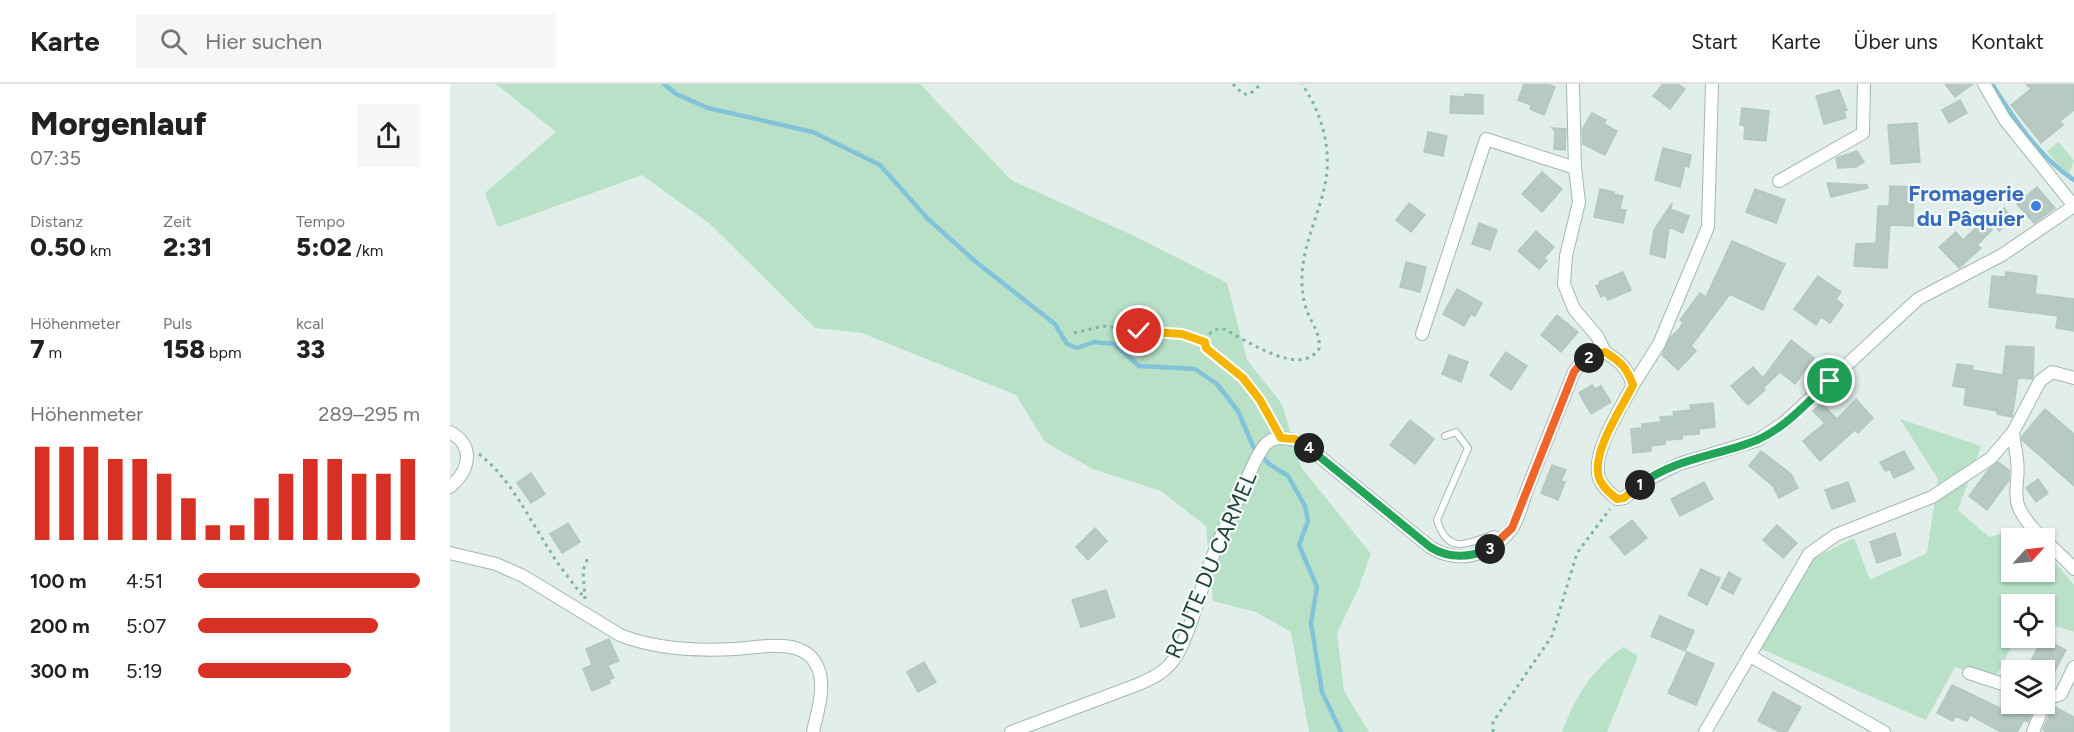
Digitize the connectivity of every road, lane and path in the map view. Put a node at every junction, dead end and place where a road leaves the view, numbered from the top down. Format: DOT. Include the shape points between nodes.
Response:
graph roads {
  1 [pos="1233,84"];
  2 [pos="1261,84"];
  3 [pos="1302,84"];
  4 [pos="1573,84"];
  5 [pos="1712,84"];
  6 [pos="1864,84"];
  7 [pos="1984,84"];
  8 [pos="1575,168"];
  9 [pos="1779,181"];
  10 [pos="2074,206"];
  11 [pos="1074,333"];
  12 [pos="1422,334"];
  13 [pos="1205,342"];
  14 [pos="1605,352"];
  15 [pos="2074,378"];
  16 [pos="1633,385"];
  17 [pos="450,432"];
  18 [pos="2013,432"];
  19 [pos="1445,436"];
  20 [pos="1281,438"];
  21 [pos="465,445"];
  22 [pos="450,487"];
  23 [pos="1617,499"];
  24 [pos="1503,538"];
  25 [pos="450,553"];
  26 [pos="588,557"];
  27 [pos="2074,569"];
  28 [pos="585,599"];
  29 [pos="588,616"];
  30 [pos="1750,656"];
  31 [pos="2074,667"];
  32 [pos="1969,673"];
  33 [pos="2001,683"];
  34 [pos="2055,697"];
  35 [pos="2040,714"];
  36 [pos="813,732"];
  37 [pos="1011,732"];
  38 [pos="1493,732"];
  39 [pos="1706,732"];
  40 [pos="1884,732"];
  41 [pos="2033,732"];
  1 -- 2 [label="path" via="1243,94 1250,94"];
  3 -- 13 [label="path" via="1322,120 1325,140 1324,188 1302,277 1303,298 1320,338 1319,349 1310,359 1278,357 1224,329 1210,332"];
  4 -- 8 [label="street"];
  5 -- 16 [label="street" via="1708,227 1659,344"];
  6 -- 9 [label="street" via="1863,133"];
  7 -- 10 [label="street" via="2005,120"];
  8 -- 12 [label="street" via="1486,140"];
  8 -- 14 [label="street" via="1579,202 1566,256 1564,284 1574,309"];
  10 -- 23 [label="street" via="2002,255 1918,299 1785,422 1758,440 1679,464"];
  11 -- 13 [label="path" via="1103,326 1182,334"];
  13 -- 20 [label="path" via="1206,348 1243,378"];
  14 -- 16 [label="street" via="1628,370"];
  14 -- 24 [label="street" via="1581,363 1574,372 1512,528"];
  15 -- 18 [label="street" via="2052,372 2040,381"];
  16 -- 23 [label="street" via="1601,448 1597,466 1599,480"];
  17 -- 21 [label="street"];
  18 -- 27 [label="street" via="2019,509"];
  18 -- 30 [label="street" via="1991,458 1932,497 1836,535 1809,554"];
  19 -- 24 [label="lane" via="1456,432 1468,448 1437,520 1442,536 1452,543 1467,543 1494,534"];
  20 -- 24 [label="street" via="1304,444 1440,554 1479,554"];
  20 -- 37 [label="street, ROUTE DU CARMEL" via="1264,445 1252,468 1214,552 1185,636 1171,664 1139,684"];
  21 -- 22 [label="street" via="465,469"];
  21 -- 28 [label="path" via="490,463 514,493"];
  23 -- 38 [label="path" via="1577,553 1552,636 1493,722"];
  25 -- 29 [label="street" via="506,568"];
  26 -- 28 [label="path" via="583,571"];
  28 -- 29 [label="path"];
  29 -- 36 [label="street" via="620,635 649,643 710,649 785,646 803,651 816,663 821,680"];
  30 -- 39 [label="street"];
  30 -- 40 [label="street"];
  31 -- 34 [label="street" via="2061,694"];
  32 -- 33 [label="street"];
  35 -- 41 [label="street"];
}
